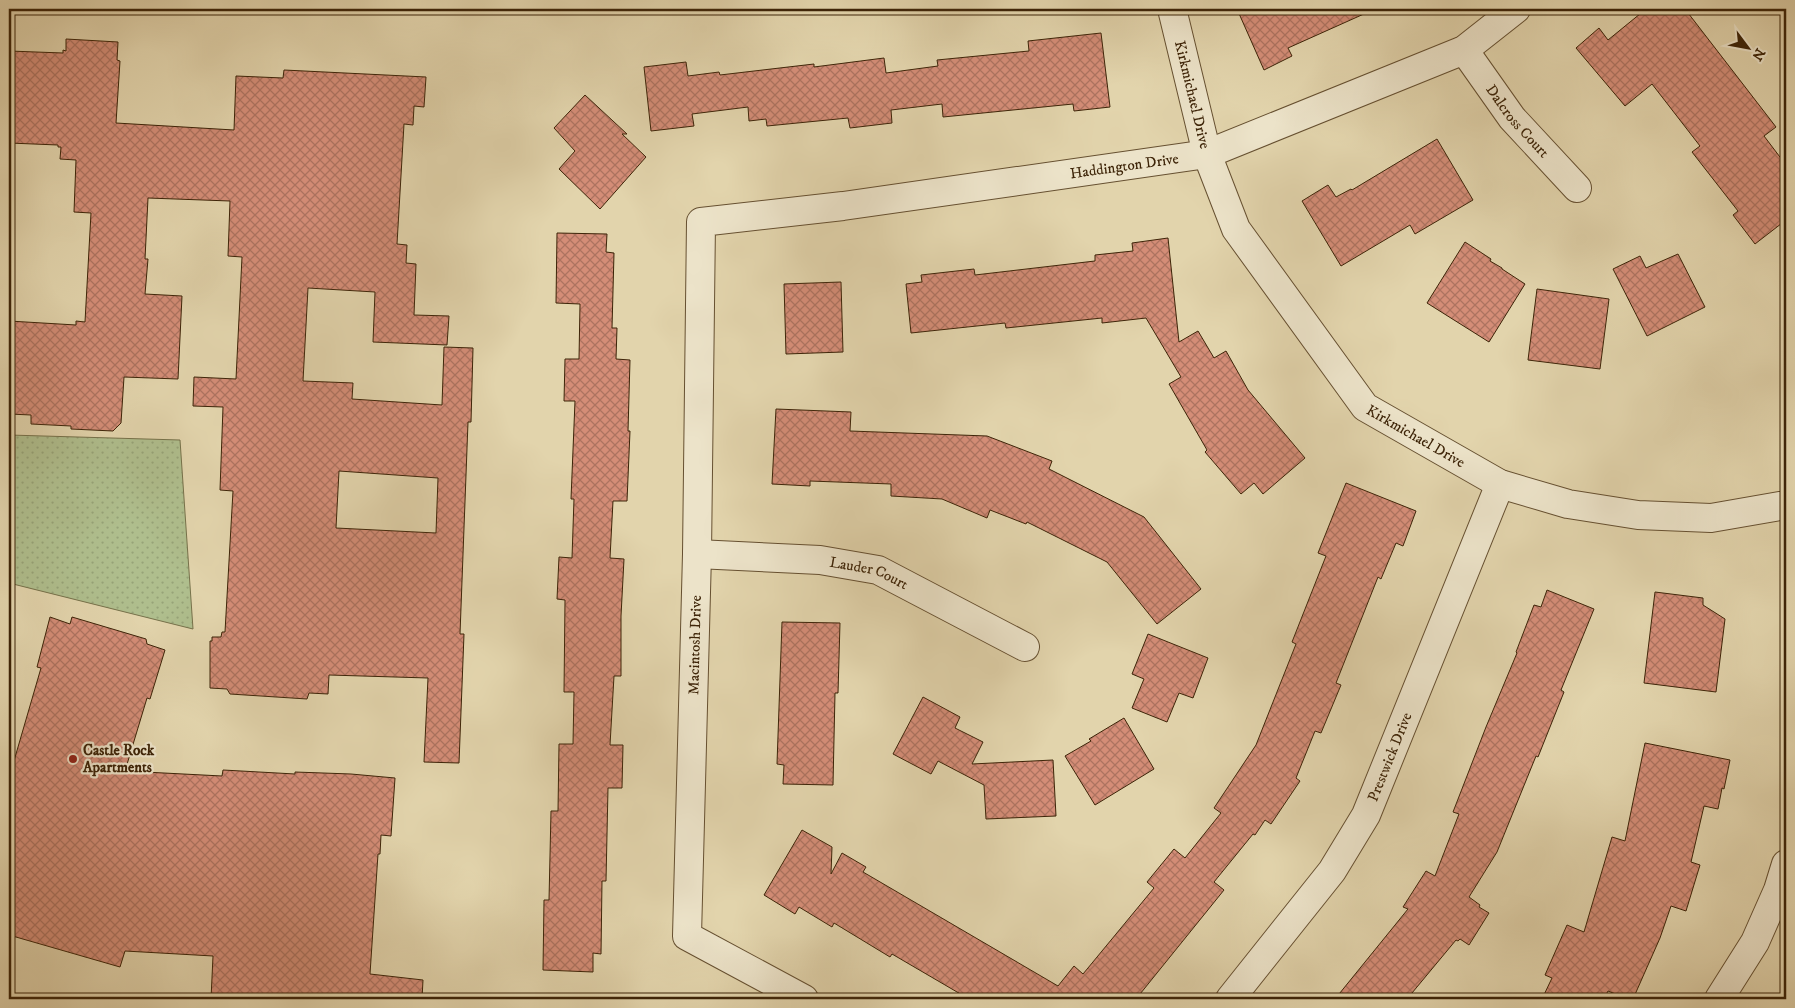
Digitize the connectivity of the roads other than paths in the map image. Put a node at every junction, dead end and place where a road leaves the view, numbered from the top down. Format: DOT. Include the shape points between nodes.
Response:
graph roads {
  1 [pos="1172,9"];
  2 [pos="1516,9"];
  3 [pos="1464,50"];
  4 [pos="1207,154"];
  5 [pos="1576,188"];
  6 [pos="701,222"];
  7 [pos="1500,484"];
  8 [pos="1786,505"];
  9 [pos="697,554"];
  10 [pos="1025,648"];
  11 [pos="1786,864"];
  12 [pos="804,999"];
  13 [pos="1230,999"];
  14 [pos="1719,999"];
  1 -- 4 [label="street, Kirkmichael Drive"];
  2 -- 3 [label="street, Haddington Drive"];
  3 -- 4 [label="street, Haddington Drive"];
  3 -- 5 [label="street, Dalcross Court" via="1512,118"];
  4 -- 6 [label="street, Haddington Drive" via="843,206"];
  4 -- 7 [label="street, Kirkmichael Drive" via="1236,230 1365,407"];
  6 -- 9 [label="street, Macintosh Drive"];
  7 -- 8 [label="street, Kirkmichael Drive" via="1568,504 1638,515 1712,518"];
  7 -- 13 [label="street, Prestwick Drive" via="1366,815 1332,871"];
  9 -- 10 [label="street, Lauder Court" via="820,560 878,570"];
  9 -- 12 [label="street, Macintosh Drive" via="686,936"];
  11 -- 14 [label="street" via="1755,942"];
}
